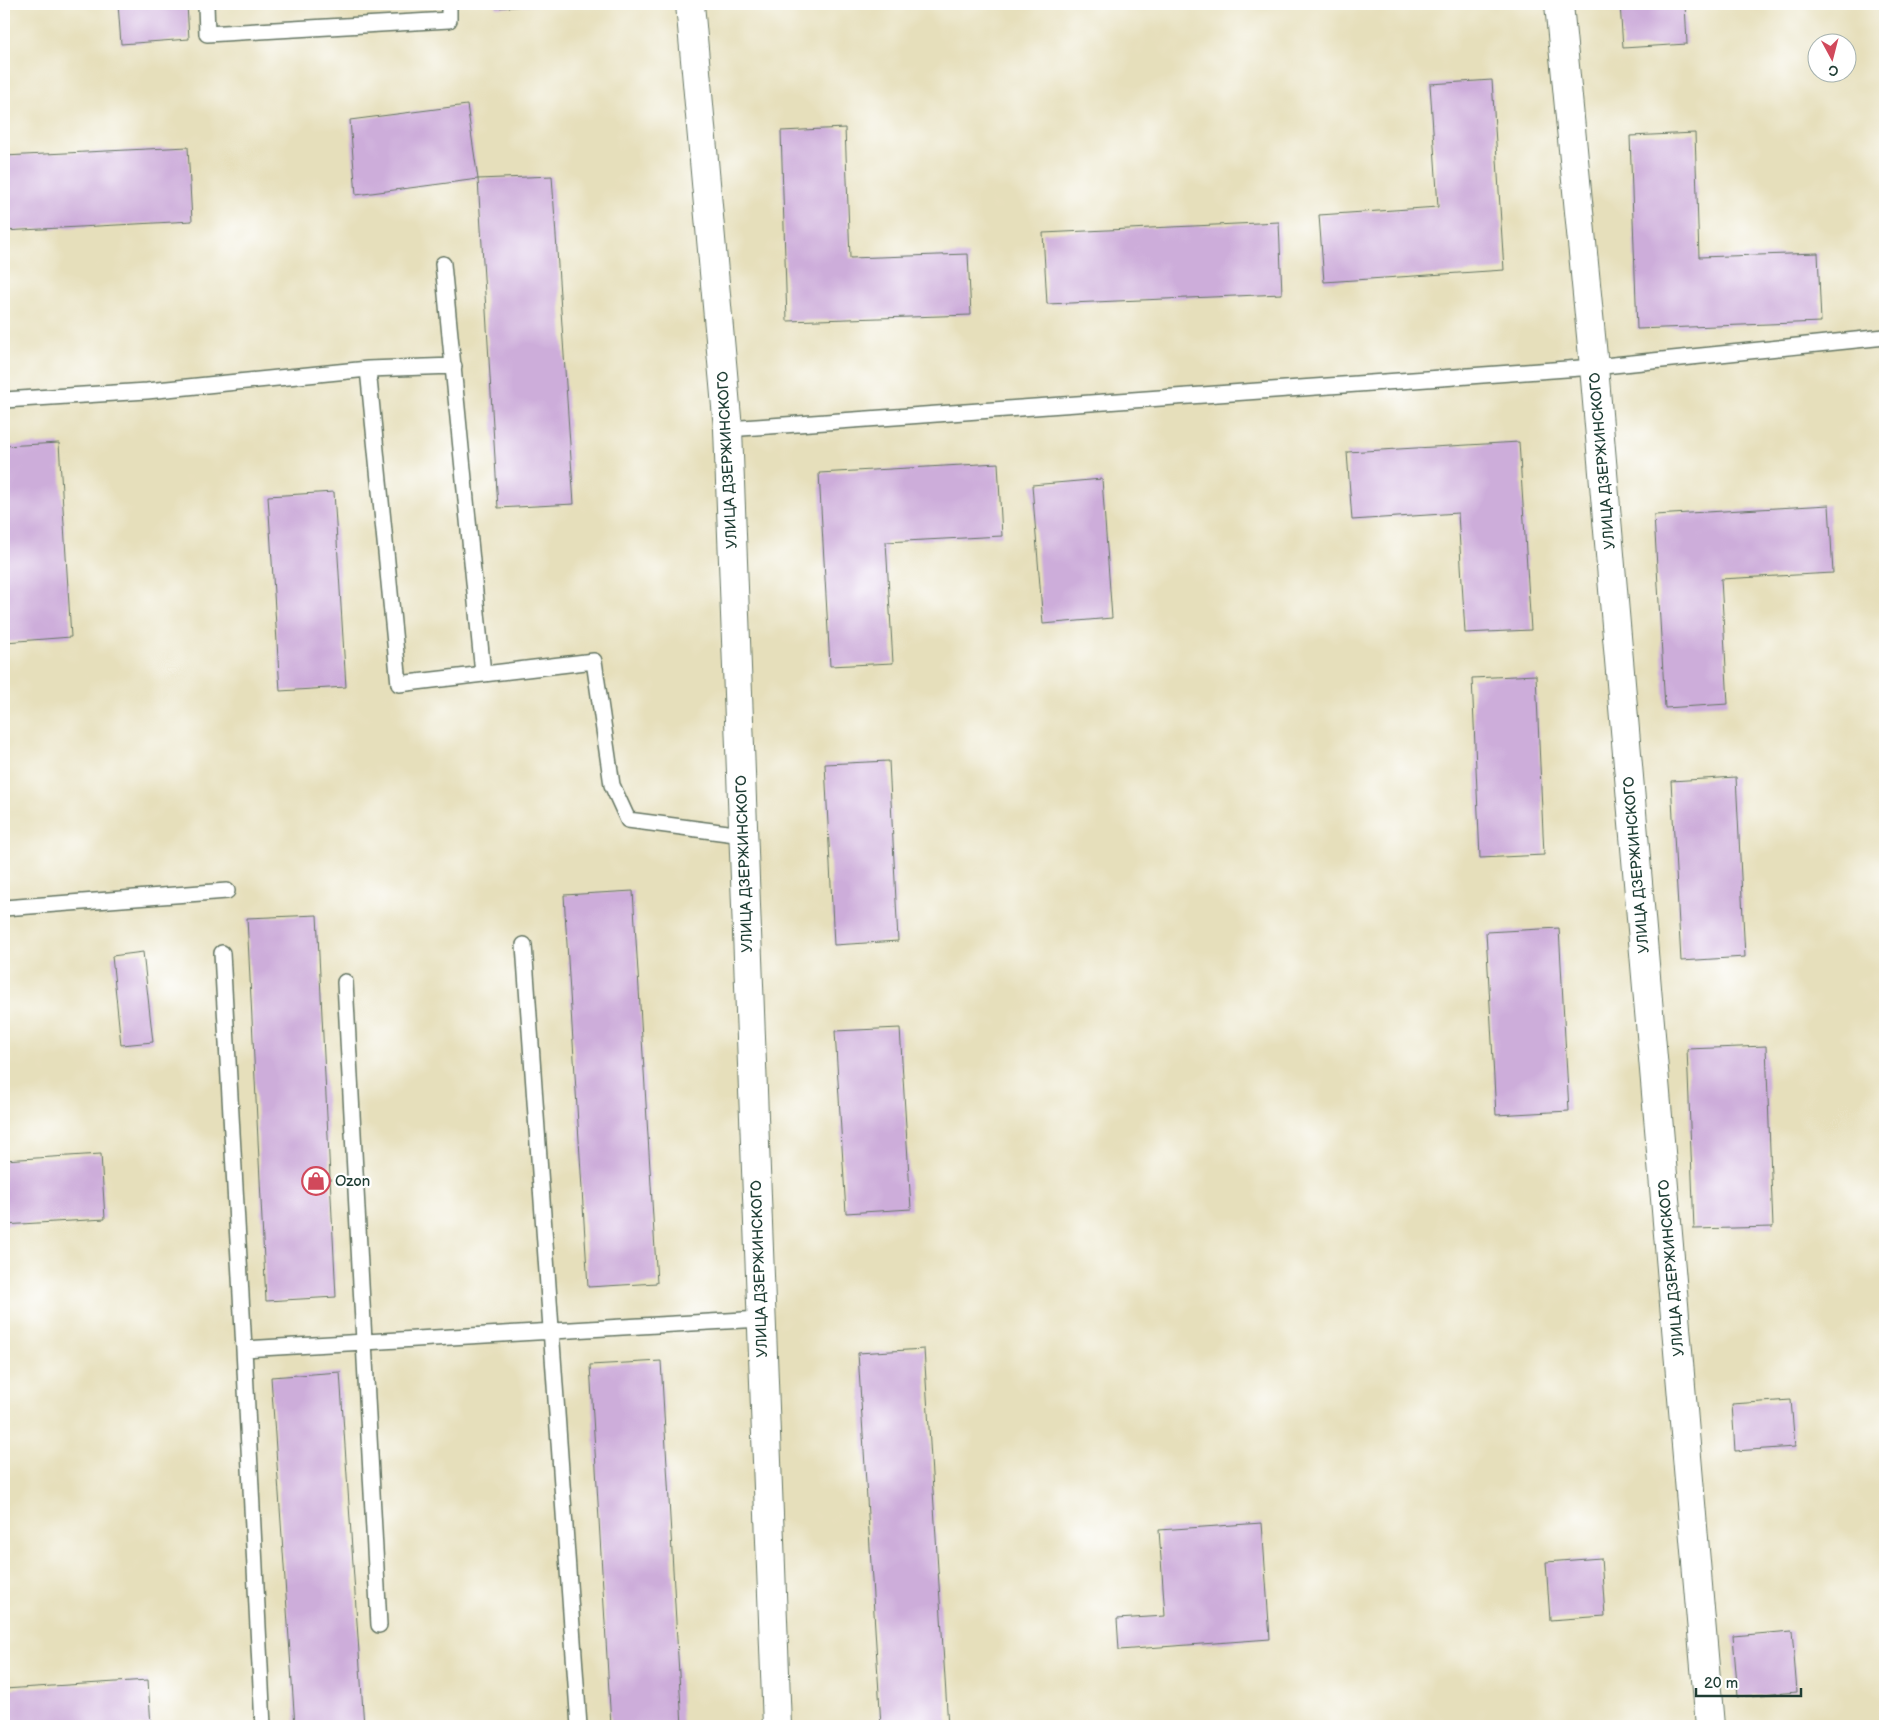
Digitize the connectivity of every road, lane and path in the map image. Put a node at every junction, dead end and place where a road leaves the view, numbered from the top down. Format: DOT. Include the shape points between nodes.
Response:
graph roads {
  1 [pos="206,4"];
  2 [pos="449,4"];
  3 [pos="690,4"];
  4 [pos="1559,4"];
  5 [pos="443,264"];
  6 [pos="1885,337"];
  7 [pos="454,366"];
  8 [pos="1594,367"];
  9 [pos="368,368"];
  10 [pos="4,400"];
  11 [pos="728,429"];
  12 [pos="483,674"];
  13 [pos="743,835"];
  14 [pos="227,890"];
  15 [pos="4,908"];
  16 [pos="524,945"];
  17 [pos="222,953"];
  18 [pos="344,982"];
  19 [pos="761,1319"];
  20 [pos="551,1331"];
  21 [pos="364,1343"];
  22 [pos="244,1349"];
  23 [pos="379,1625"];
  24 [pos="263,1726"];
  25 [pos="579,1726"];
  26 [pos="776,1726"];
  27 [pos="1710,1726"];
  1 -- 2 [label="lane" via="207,34 450,20"];
  3 -- 11 [label="street, УЛИЦА ДЗЕРЖИНСКОГО"];
  4 -- 8 [label="street, УЛИЦА ДЗЕРЖИНСКОГО"];
  5 -- 7 [label="lane"];
  6 -- 8 [label="lane"];
  7 -- 9 [label="lane"];
  7 -- 12 [label="lane"];
  8 -- 11 [label="lane"];
  8 -- 27 [label="street, УЛИЦА ДЗЕРЖИНСКОГО"];
  9 -- 10 [label="lane" via="147,391"];
  9 -- 12 [label="lane" via="399,684"];
  11 -- 13 [label="street, УЛИЦА ДЗЕРЖИНСКОГО"];
  12 -- 13 [label="lane" via="594,661 612,785 628,820"];
  13 -- 19 [label="street, УЛИЦА ДЗЕРЖИНСКОГО"];
  14 -- 15 [label="lane"];
  16 -- 20 [label="lane"];
  17 -- 22 [label="lane"];
  18 -- 21 [label="lane"];
  19 -- 20 [label="lane"];
  19 -- 26 [label="street, УЛИЦА ДЗЕРЖИНСКОГО"];
  20 -- 21 [label="lane"];
  20 -- 25 [label="lane"];
  21 -- 22 [label="lane"];
  21 -- 23 [label="lane"];
  22 -- 24 [label="lane"];
}
